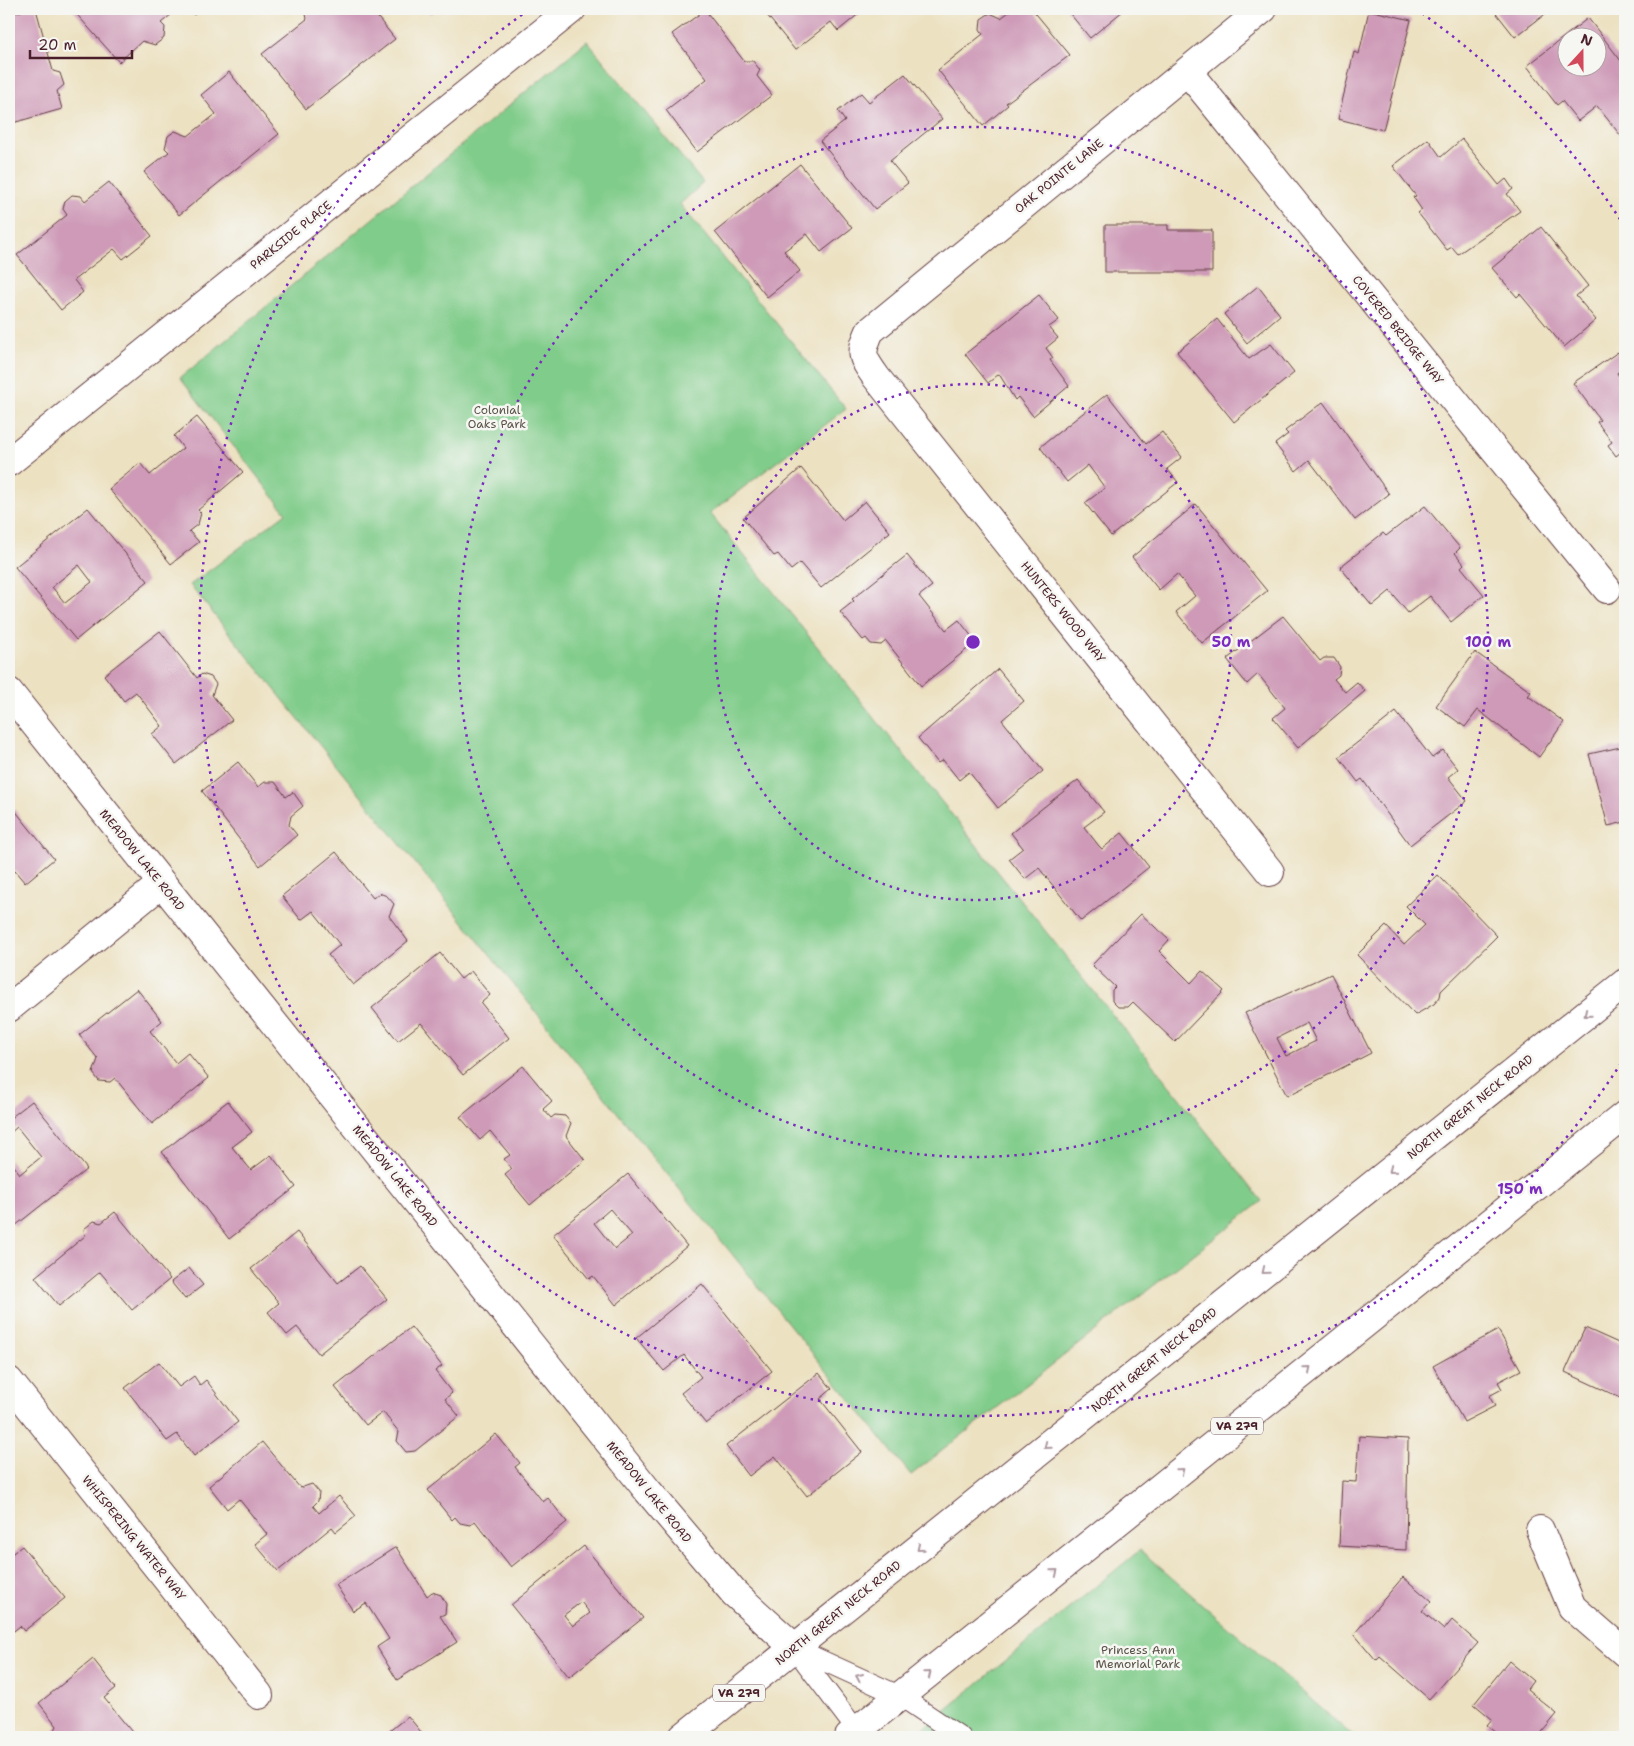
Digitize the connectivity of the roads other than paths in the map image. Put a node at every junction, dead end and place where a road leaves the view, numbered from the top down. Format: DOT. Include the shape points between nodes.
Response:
graph roads {
  1 [pos="572,9"];
  2 [pos="1263,9"];
  3 [pos="1188,72"];
  4 [pos="862,349"];
  5 [pos="9,462"];
  6 [pos="1607,588"];
  7 [pos="9,692"];
  8 [pos="1270,872"];
  9 [pos="161,884"];
  10 [pos="1625,983"];
  11 [pos="9,1008"];
  12 [pos="1625,1115"];
  13 [pos="9,1381"];
  14 [pos="1540,1530"];
  15 [pos="795,1648"];
  16 [pos="1625,1653"];
  17 [pos="259,1695"];
  18 [pos="900,1696"];
  19 [pos="857,1735"];
  20 [pos="683,1737"];
  21 [pos="961,1737"];
  1 -- 5 [label="street, PARKSIDE PLACE"];
  2 -- 3 [label="street, OAK POINTE LANE"];
  3 -- 4 [label="street, OAK POINTE LANE" via="870,331"];
  3 -- 6 [label="street, COVERED BRIDGE WAY"];
  4 -- 8 [label="street, HUNTERS WOOD WAY" via="865,362 876,377"];
  7 -- 9 [label="street, MEADOW LAKE ROAD"];
  9 -- 11 [label="street"];
  9 -- 15 [label="street, MEADOW LAKE ROAD" via="666,1513 734,1593"];
  10 -- 15 [label="street, NORTH GREAT NECK ROAD / VA 279, one-way"];
  18 -- 12 [label="street, VA 279, one-way"];
  13 -- 17 [label="street, WHISPERING WATER WAY"];
  14 -- 16 [label="street" via="1572,1608"];
  18 -- 15 [label="lane, one-way"];
  15 -- 19 [label="lane"];
  15 -- 20 [label="street, NORTH GREAT NECK ROAD / VA 279"];
  18 -- 19 [label="street, VA 279"];
  18 -- 21 [label="lane"];
}
